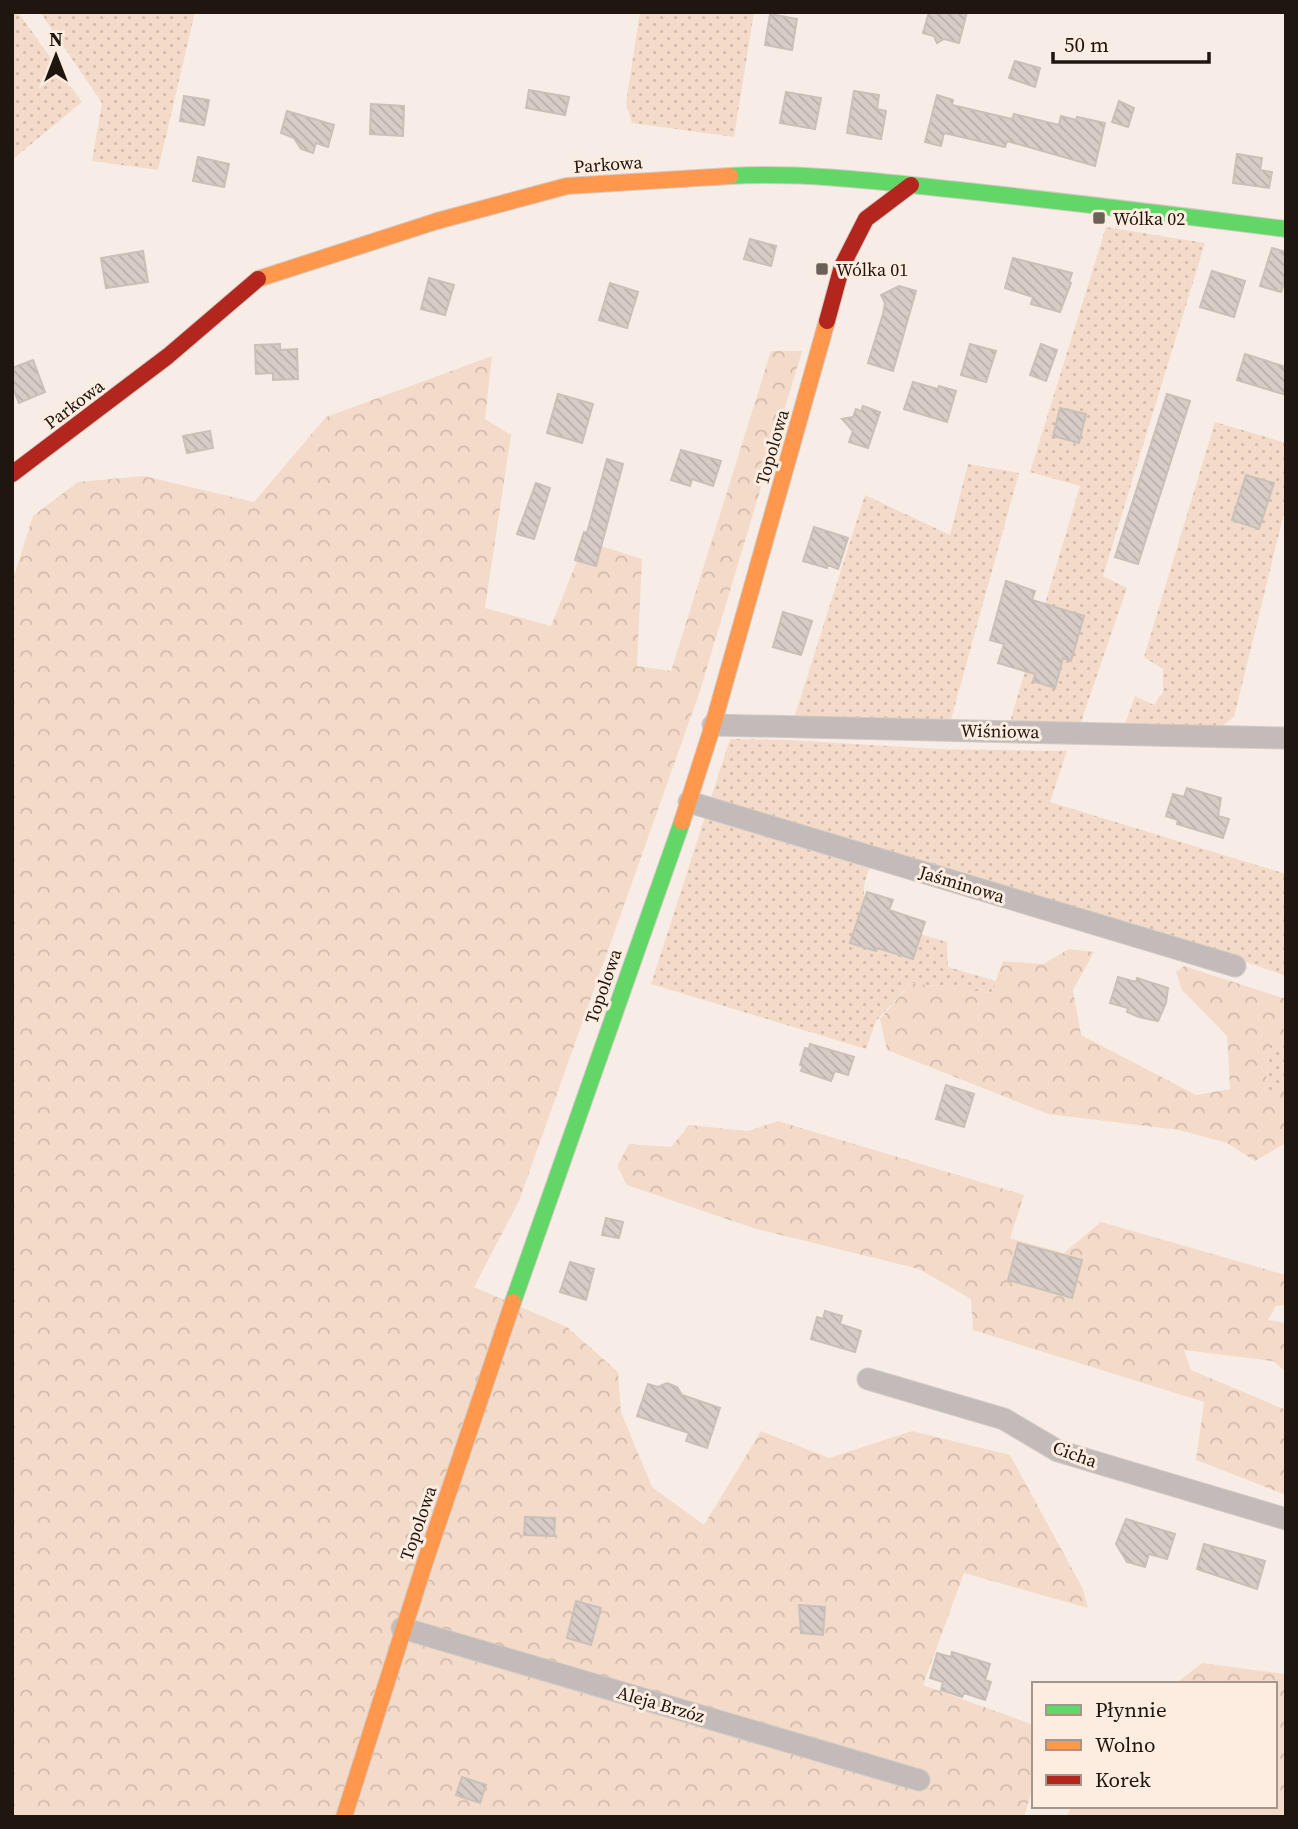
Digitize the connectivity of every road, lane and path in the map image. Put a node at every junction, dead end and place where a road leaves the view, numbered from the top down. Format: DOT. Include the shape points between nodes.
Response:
graph roads {
  1 [pos="911,185"];
  2 [pos="1286,229"];
  3 [pos="12,474"];
  4 [pos="713,724"];
  5 [pos="1286,738"];
  6 [pos="689,802"];
  7 [pos="1235,966"];
  8 [pos="868,1379"];
  9 [pos="1286,1519"];
  10 [pos="402,1628"];
  11 [pos="919,1780"];
  12 [pos="344,1817"];
  1 -- 2 [label="street, Parkowa"];
  1 -- 3 [label="street, Parkowa" via="775,174 567,186 437,221 259,278 168,356"];
  1 -- 4 [label="street, Topolowa" via="866,219 842,266"];
  4 -- 5 [label="street, Wiśniowa"];
  4 -- 6 [label="street, Topolowa"];
  6 -- 7 [label="street, Jaśminowa"];
  6 -- 10 [label="street, Topolowa"];
  8 -- 9 [label="street, Cicha" via="1004,1419 1058,1451"];
  10 -- 11 [label="street, Aleja Brzóz"];
  10 -- 12 [label="street, Topolowa"];
}
